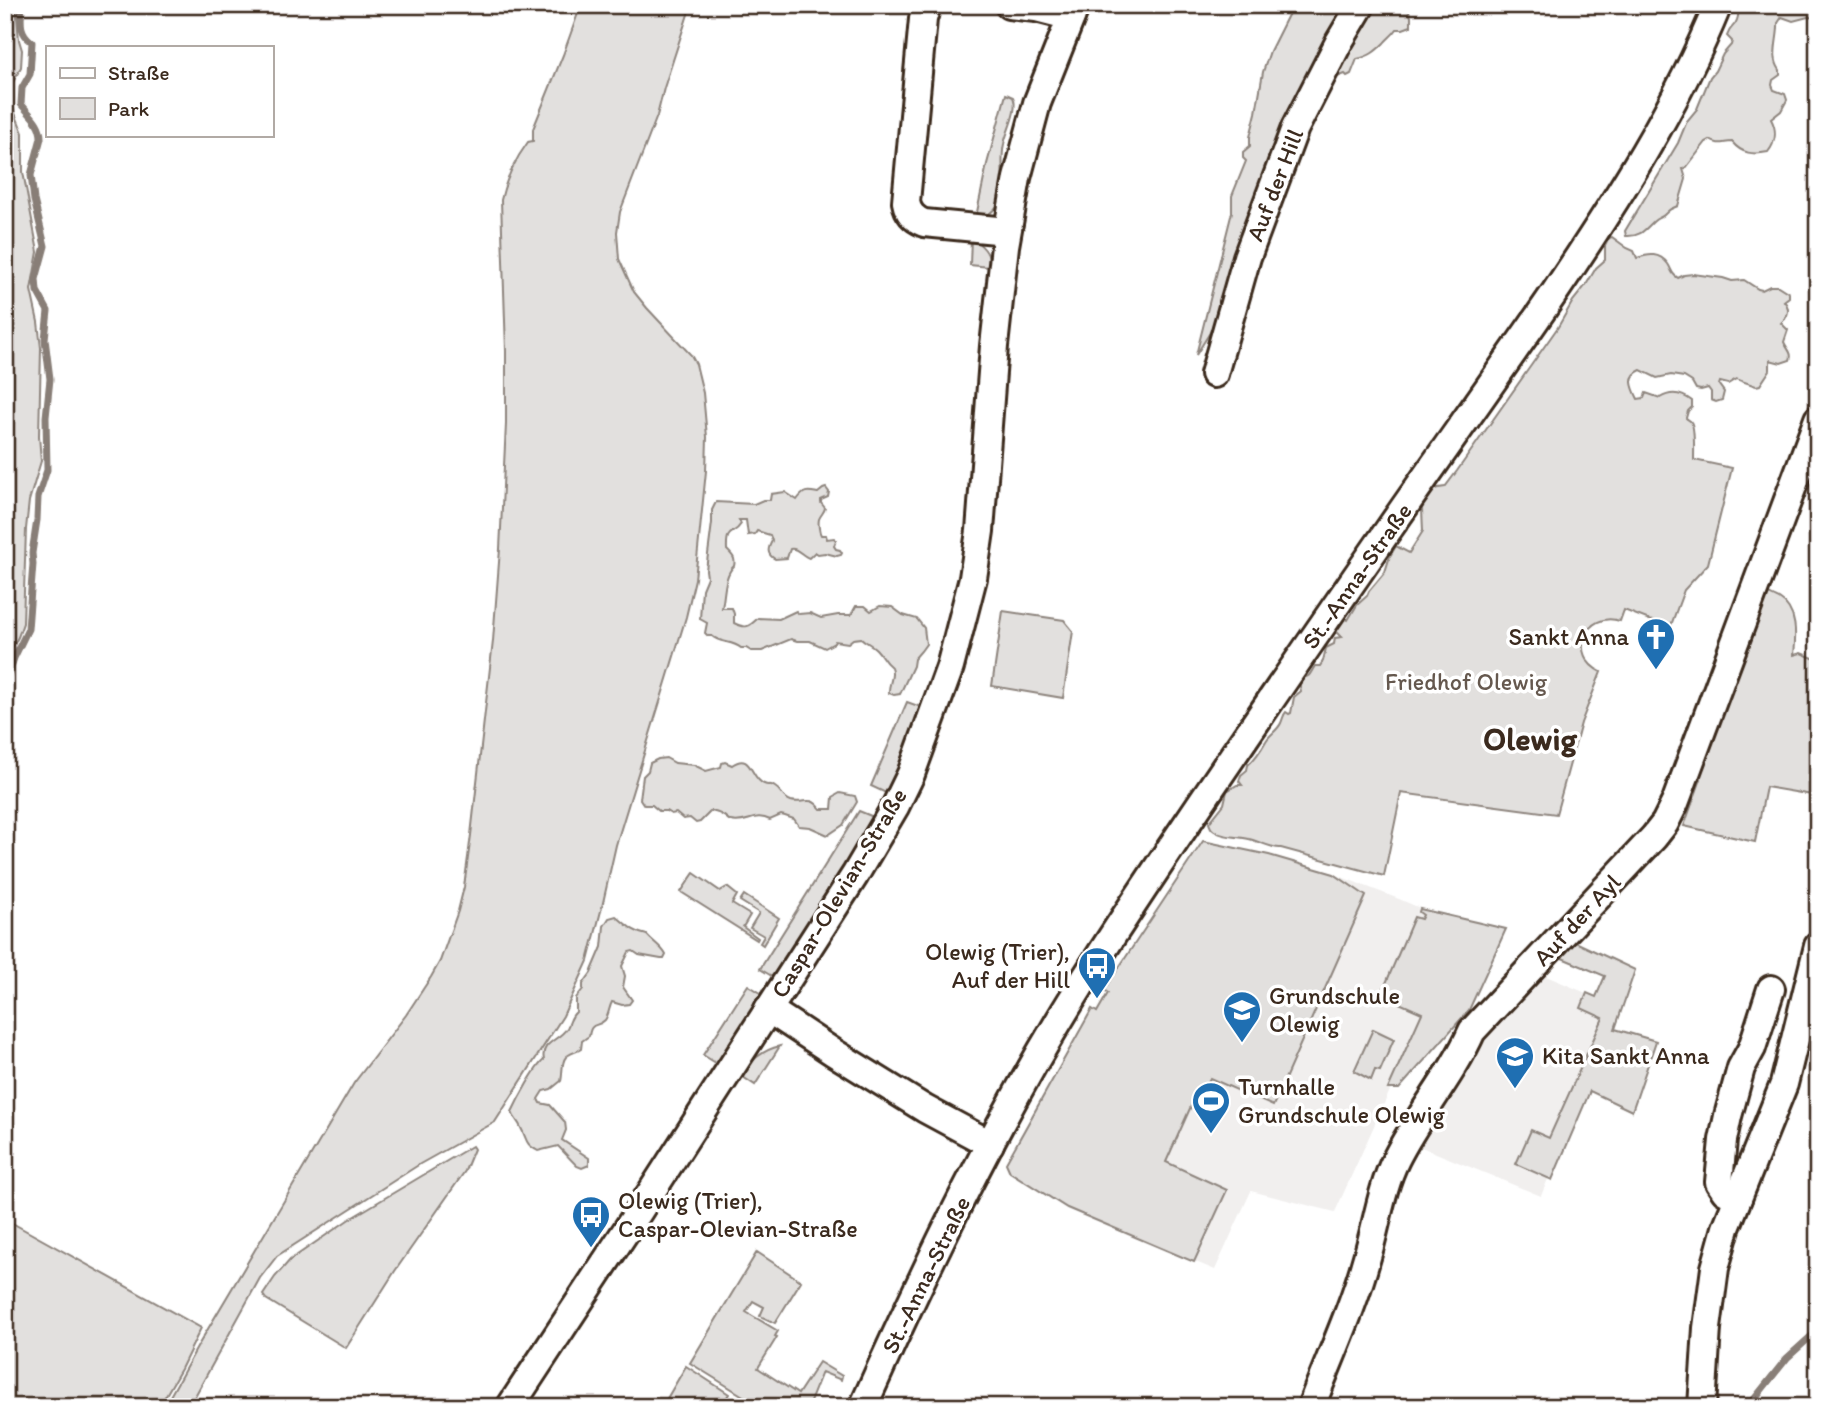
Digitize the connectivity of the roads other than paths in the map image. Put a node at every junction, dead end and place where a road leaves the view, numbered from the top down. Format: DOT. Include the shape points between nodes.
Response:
graph roads {
  1 [pos="927,5"];
  2 [pos="1009,5"];
  3 [pos="1361,5"];
  4 [pos="1718,5"];
  5 [pos="1074,11"];
  6 [pos="1007,231"];
  7 [pos="1213,374"];
  8 [pos="1818,419"];
  9 [pos="1818,947"];
  10 [pos="1771,989"];
  11 [pos="768,1009"];
  12 [pos="990,1144"];
  13 [pos="1738,1198"];
  14 [pos="510,1407"];
  15 [pos="863,1407"];
  16 [pos="1311,1407"];
  17 [pos="1702,1407"];
  1 -- 6 [label="street" via="908,211 924,223"];
  2 -- 5 [label="street, Caspar-Olevian-Straße"];
  3 -- 7 [label="street, Auf der Hill" via="1295,128 1247,257"];
  4 -- 12 [label="street, St.-Anna-Straße" via="1671,106 1632,175 1147,883 1078,990"];
  5 -- 6 [label="street, Caspar-Olevian-Straße" via="1033,116"];
  6 -- 11 [label="street, Caspar-Olevian-Straße" via="980,531 950,667 895,807"];
  8 -- 16 [label="street, Auf der Ayl" via="1665,823 1472,1031 1395,1160 1367,1259"];
  9 -- 13 [label="street" via="1784,1084"];
  10 -- 13 [label="street" via="1741,1069 1724,1140 1719,1182"];
  11 -- 12 [label="street"];
  11 -- 14 [label="street, Caspar-Olevian-Straße"];
  12 -- 15 [label="street, St.-Anna-Straße"];
  13 -- 17 [label="street" via="1713,1280"];
}
